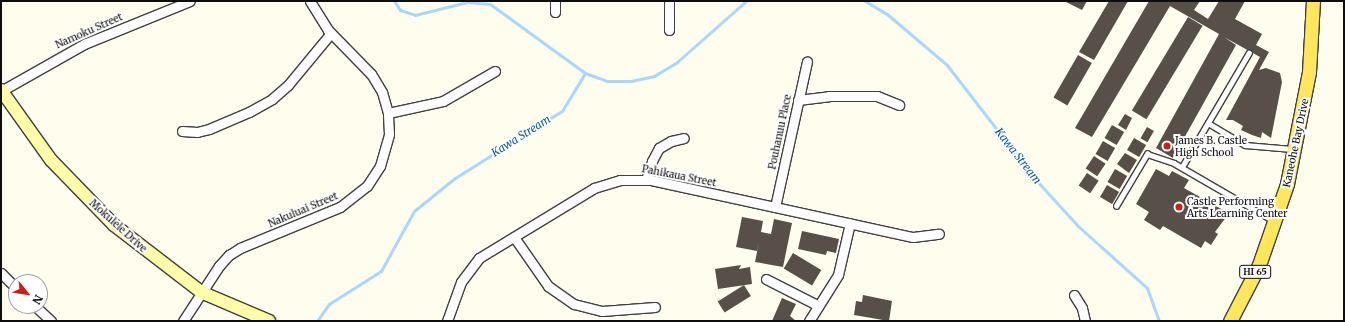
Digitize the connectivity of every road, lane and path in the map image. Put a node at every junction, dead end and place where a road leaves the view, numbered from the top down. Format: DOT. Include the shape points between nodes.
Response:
graph roads {
  1 [pos="190,1"];
  2 [pos="310,1"];
  3 [pos="555,1"];
  4 [pos="669,1"];
  5 [pos="1313,1"];
  6 [pos="555,12"];
  7 [pos="668,30"];
  8 [pos="331,33"];
  9 [pos="1248,53"];
  10 [pos="807,61"];
  11 [pos="495,71"];
  12 [pos="1,90"];
  13 [pos="798,100"];
  14 [pos="899,105"];
  15 [pos="388,113"];
  16 [pos="1208,123"];
  17 [pos="182,131"];
  18 [pos="684,138"];
  19 [pos="1296,149"];
  20 [pos="1182,168"];
  21 [pos="646,180"];
  22 [pos="1116,206"];
  23 [pos="775,207"];
  24 [pos="1275,222"];
  25 [pos="850,223"];
  26 [pos="939,234"];
  27 [pos="514,237"];
  28 [pos="766,279"];
  29 [pos="202,292"];
  30 [pos="1074,295"];
  31 [pos="819,306"];
  32 [pos="655,307"];
  33 [pos="44,314"];
  34 [pos="51,321"];
  35 [pos="183,321"];
  36 [pos="269,321"];
  37 [pos="447,321"];
  38 [pos="809,321"];
  39 [pos="1085,321"];
  40 [pos="1230,321"];
  1 -- 12 [label="street, Namoku Street" via="78,46"];
  2 -- 8 [label="street, Nakuluai Street"];
  3 -- 6 [label="street"];
  4 -- 7 [label="street"];
  5 -- 19 [label="main road, Kaneohe Bay Drive / HI 65" via="1309,72"];
  8 -- 15 [label="street, Nakuluai Street" via="371,74 382,92"];
  8 -- 17 [label="street" via="288,85 272,99 209,129 197,132"];
  9 -- 16 [label="lane"];
  10 -- 13 [label="street, Pouhanuu Place"];
  11 -- 15 [label="street" via="443,101"];
  12 -- 29 [label="street, Mokulele Drive" via="36,140 83,195 137,244"];
  13 -- 14 [label="street" via="829,96 877,96"];
  13 -- 23 [label="street, Pouhanuu Place"];
  15 -- 29 [label="street, Nakuluai Street" via="389,134 384,156 374,176 359,194 340,207 234,251 219,266"];
  16 -- 19 [label="lane" via="1251,146"];
  16 -- 20 [label="lane"];
  18 -- 21 [label="street" via="671,140 659,148"];
  19 -- 24 [label="main road, Kaneohe Bay Drive / HI 65"];
  20 -- 22 [label="lane" via="1147,154"];
  20 -- 24 [label="lane"];
  21 -- 23 [label="street, Pahikaua Street"];
  21 -- 27 [label="street, Pahikaua Street" via="625,179 603,184"];
  23 -- 25 [label="street, Pahikaua Street"];
  24 -- 40 [label="main road, Kaneohe Bay Drive / HI 65" via="1256,271"];
  25 -- 26 [label="street, Pahikaua Street" via="913,237"];
  25 -- 31 [label="street" via="841,267"];
  27 -- 32 [label="street" via="548,286 574,304 602,312"];
  27 -- 37 [label="street, Pahikaua Street" via="479,258 470,268 457,290"];
  28 -- 31 [label="street"];
  29 -- 35 [label="street, Nakuluai Street"];
  29 -- 36 [label="street, Mokulele Drive"];
  30 -- 39 [label="street" via="1082,308"];
  31 -- 38 [label="street"];
  33 -- 34 [label="street"];
}
